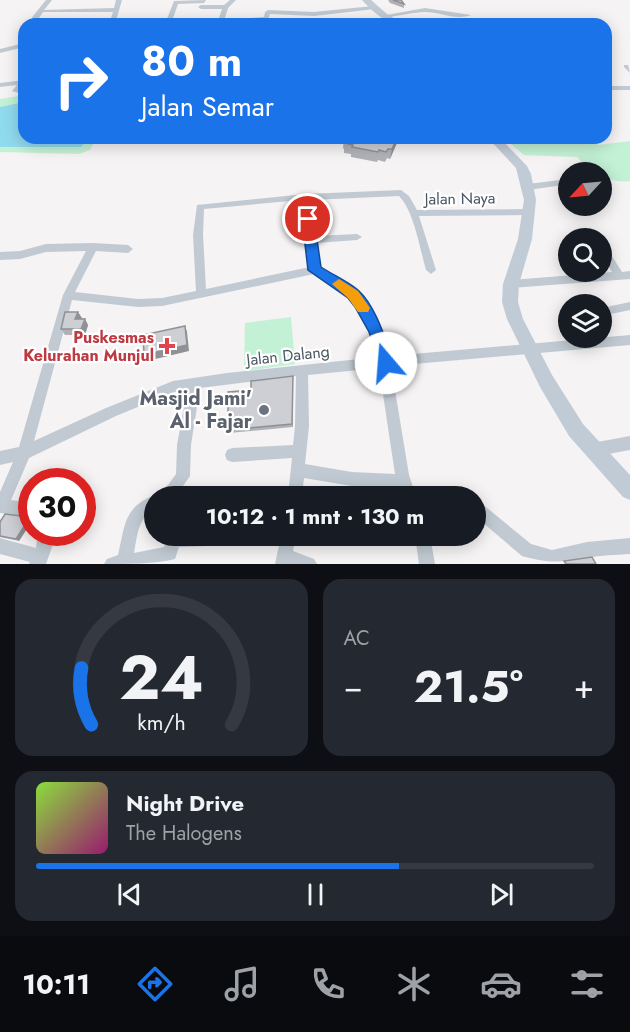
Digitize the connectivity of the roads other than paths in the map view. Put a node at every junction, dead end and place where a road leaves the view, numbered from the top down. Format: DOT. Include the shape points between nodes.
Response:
graph roads {
  1 [pos="49,0"];
  2 [pos="93,0"];
  3 [pos="119,0"];
  4 [pos="233,0"];
  5 [pos="272,0"];
  6 [pos="366,0"];
  7 [pos="203,4"];
  8 [pos="225,7"];
  9 [pos="373,8"];
  10 [pos="87,10"];
  11 [pos="114,10"];
  12 [pos="45,11"];
  13 [pos="268,14"];
  14 [pos="468,15"];
  15 [pos="384,16"];
  16 [pos="35,18"];
  17 [pos="114,18"];
  18 [pos="170,18"];
  19 [pos="222,18"];
  20 [pos="258,18"];
  21 [pos="282,18"];
  22 [pos="388,18"];
  23 [pos="18,46"];
  24 [pos="0,51"];
  25 [pos="18,81"];
  26 [pos="0,85"];
  27 [pos="612,87"];
  28 [pos="18,88"];
  29 [pos="630,88"];
  30 [pos="16,91"];
  31 [pos="500,144"];
  32 [pos="558,183"];
  33 [pos="528,187"];
  34 [pos="305,197"];
  35 [pos="530,212"];
  36 [pos="413,213"];
  37 [pos="357,237"];
  38 [pos="311,240"];
  39 [pos="93,247"];
  40 [pos="128,249"];
  41 [pos="0,256"];
  42 [pos="612,260"];
  43 [pos="315,270"];
  44 [pos="431,270"];
  45 [pos="624,275"];
  46 [pos="511,284"];
  47 [pos="201,293"];
  48 [pos="68,295"];
  49 [pos="630,306"];
  50 [pos="612,308"];
  51 [pos="630,340"];
  52 [pos="527,348"];
  53 [pos="386,363"];
  54 [pos="302,370"];
  55 [pos="194,385"];
  56 [pos="630,443"];
  57 [pos="592,450"];
  58 [pos="299,451"];
  59 [pos="24,453"];
  60 [pos="232,454"];
  61 [pos="0,458"];
  62 [pos="299,470"];
  63 [pos="176,486"];
  64 [pos="297,486"];
  65 [pos="397,486"];
  66 [pos="406,486"];
  67 [pos="630,489"];
  68 [pos="1,507"];
  69 [pos="144,508"];
  70 [pos="18,509"];
  71 [pos="486,516"];
  72 [pos="0,546"];
  73 [pos="42,546"];
  74 [pos="172,546"];
  75 [pos="424,546"];
  76 [pos="630,546"];
  77 [pos="283,560"];
  78 [pos="553,561"];
  79 [pos="38,562"];
  80 [pos="119,563"];
  81 [pos="309,564"];
  82 [pos="427,564"];
  1 -- 16 [label="street"];
  2 -- 10 [label="street"];
  3 -- 17 [label="street"];
  4 -- 8 [label="street"];
  5 -- 13 [label="street"];
  6 -- 9 [label="street"];
  7 -- 8 [label="street"];
  7 -- 18 [label="street" via="176,2"];
  8 -- 19 [label="street"];
  9 -- 13 [label="street"];
  9 -- 15 [label="street"];
  10 -- 11 [label="street"];
  10 -- 12 [label="street"];
  13 -- 20 [label="street"];
  13 -- 21 [label="street"];
  14 -- 15 [label="street" via="425,10"];
  15 -- 22 [label="street"];
  23 -- 24 [label="street"];
  25 -- 26 [label="street"];
  27 -- 29 [label="street"];
  28 -- 30 [label="street"];
  31 -- 33 [label="street" via="521,166"];
  32 -- 33 [label="street"];
  33 -- 35 [label="street"];
  34 -- 36 [label="street, Jalan Naya" via="401,193"];
  34 -- 38 [label="street"];
  34 -- 47 [label="street, Jalan Naya" via="200,207"];
  35 -- 36 [label="street, Jalan Naya"];
  35 -- 46 [label="street"];
  36 -- 44 [label="street"];
  37 -- 38 [label="street"];
  38 -- 43 [label="street"];
  39 -- 40 [label="street"];
  39 -- 41 [label="street" via="46,248"];
  39 -- 48 [label="street"];
  42 -- 45 [label="street"];
  43 -- 47 [label="street"];
  43 -- 53 [label="street" via="360,303 376,331"];
  45 -- 46 [label="street"];
  46 -- 52 [label="street" via="510,302"];
  47 -- 48 [label="street" via="147,303"];
  48 -- 59 [label="street"];
  49 -- 50 [label="street"];
  51 -- 52 [label="street, Jalan Dalang"];
  52 -- 53 [label="street, Jalan Dalang"];
  52 -- 57 [label="street"];
  53 -- 54 [label="street, Jalan Dalang"];
  53 -- 66 [label="street"];
  54 -- 55 [label="street, Jalan Dalang"];
  54 -- 58 [label="street"];
  55 -- 59 [label="street, Jalan Dalang" via="173,387"];
  55 -- 63 [label="street" via="183,476"];
  56 -- 57 [label="street"];
  57 -- 67 [label="street"];
  58 -- 60 [label="street"];
  58 -- 62 [label="street"];
  59 -- 61 [label="street, Jalan Dalang"];
  59 -- 68 [label="street"];
  62 -- 64 [label="street"];
  62 -- 65 [label="street" via="394,481"];
  68 -- 70 [label="street"];
  69 -- 80 [label="street" via="135,517"];
  71 -- 78 [label="street" via="527,551"];
  72 -- 79 [label="street" via="34,555"];
  73 -- 79 [label="street"];
  74 -- 80 [label="street" via="170,554"];
  75 -- 82 [label="street"];
  76 -- 78 [label="street" via="587,550"];
  77 -- 81 [label="street"];
}
